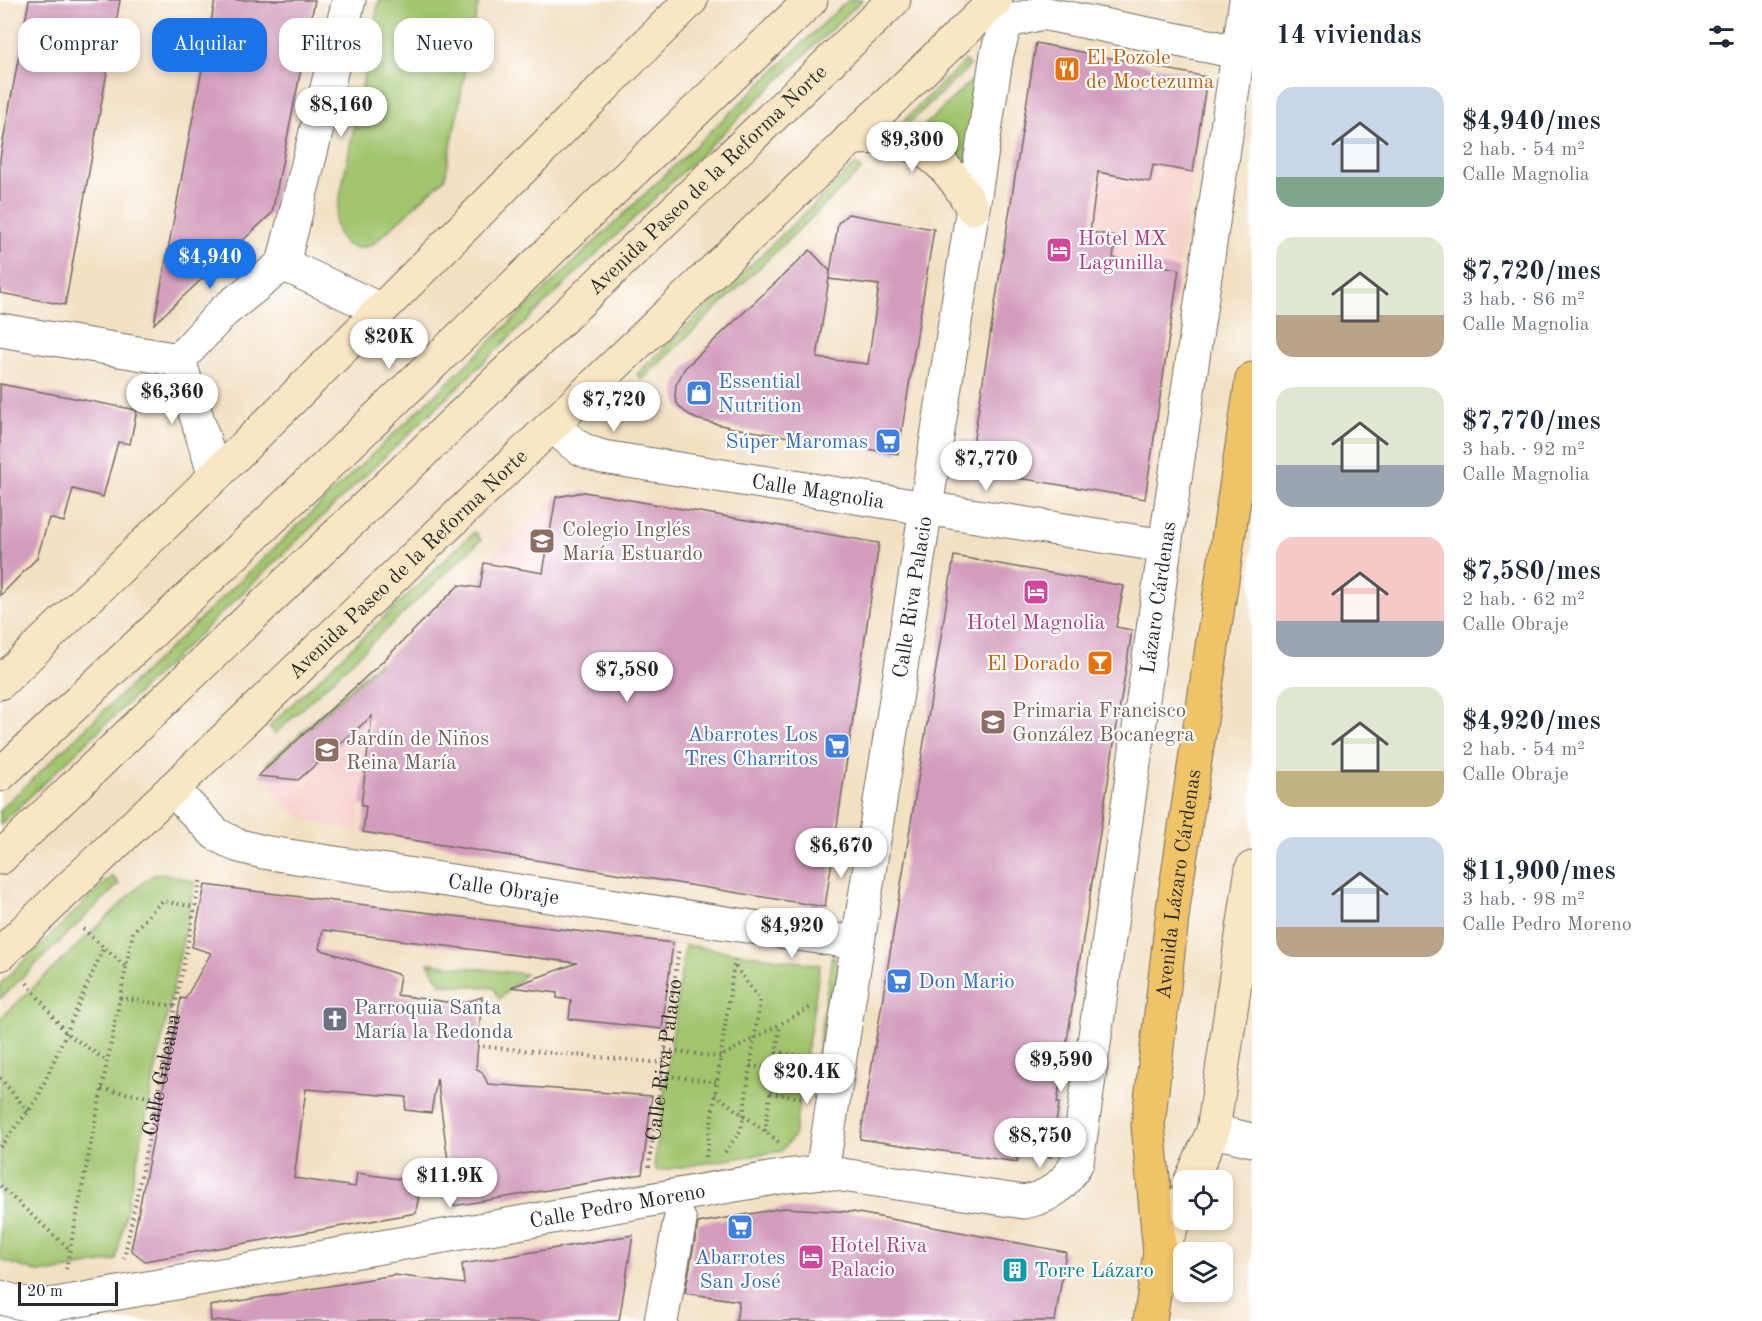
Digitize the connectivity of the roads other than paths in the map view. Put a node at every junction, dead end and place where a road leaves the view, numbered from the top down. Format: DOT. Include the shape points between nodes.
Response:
graph roads {
  1 [pos="349,0"];
  2 [pos="691,0"];
  3 [pos="811,0"];
  4 [pos="894,0"];
  5 [pos="1246,0"];
  6 [pos="997,9"];
  7 [pos="1238,52"];
  8 [pos="850,139"];
  9 [pos="972,208"];
  10 [pos="283,264"];
  11 [pos="381,310"];
  12 [pos="0,330"];
  13 [pos="179,360"];
  14 [pos="1252,380"];
  15 [pos="553,425"];
  16 [pos="215,476"];
  17 [pos="925,508"];
  18 [pos="1165,546"];
  19 [pos="0,683"];
  20 [pos="0,775"];
  21 [pos="172,789"];
  22 [pos="0,858"];
  23 [pos="1252,868"];
  24 [pos="857,942"];
  25 [pos="0,954"];
  26 [pos="1213,1131"];
  27 [pos="1252,1140"];
  28 [pos="1195,1170"];
  29 [pos="822,1172"];
  30 [pos="1024,1202"];
  31 [pos="680,1221"];
  32 [pos="1173,1224"];
  33 [pos="1160,1253"];
  34 [pos="0,1297"];
  35 [pos="84,1310"];
  36 [pos="661,1321"];
  37 [pos="1150,1321"];
  1 -- 10 [label="street"];
  2 -- 11 [label="street"];
  3 -- 20 [label="street"];
  4 -- 22 [label="street, Avenida Paseo de la Reforma Norte"];
  5 -- 7 [label="street, Lázaro Cárdenas"];
  6 -- 7 [label="street" via="1042,13"];
  6 -- 8 [label="street, Avenida Paseo de la Reforma Norte"];
  6 -- 9 [label="street, Calle Riva Palacio" via="997,54"];
  7 -- 18 [label="street, Lázaro Cárdenas"];
  8 -- 9 [label="street" via="871,136 902,141 924,150 956,179"];
  8 -- 15 [label="street, Avenida Paseo de la Reforma Norte"];
  9 -- 17 [label="street, Calle Riva Palacio"];
  10 -- 11 [label="street"];
  10 -- 13 [label="street" via="223,312"];
  11 -- 16 [label="street"];
  12 -- 13 [label="street"];
  13 -- 16 [label="street"];
  14 -- 33 [label="main road, Avenida Lázaro Cárdenas" via="1174,901 1148,1125"];
  15 -- 17 [label="street, Calle Magnolia" via="577,448 603,458"];
  15 -- 21 [label="street, Avenida Paseo de la Reforma Norte"];
  16 -- 19 [label="street"];
  17 -- 18 [label="street, Calle Magnolia"];
  17 -- 24 [label="street, Calle Riva Palacio"];
  18 -- 30 [label="street, Lázaro Cárdenas" via="1077,1162 1058,1188 1040,1199"];
  21 -- 24 [label="street, Calle Obraje" via="216,834 236,845 263,852"];
  21 -- 25 [label="street, Avenida Paseo de la Reforma Norte"];
  23 -- 26 [label="street"];
  24 -- 29 [label="street, Calle Riva Palacio"];
  26 -- 27 [label="street"];
  26 -- 28 [label="street"];
  29 -- 30 [label="street, Calle Pedro Moreno"];
  29 -- 35 [label="street, Calle Pedro Moreno" via="776,1177"];
  31 -- 36 [label="street"];
  32 -- 33 [label="street"];
  33 -- 37 [label="main road, Avenida Lázaro Cárdenas"];
  34 -- 35 [label="street, Calle Pedro Moreno" via="20,1304"];
}
